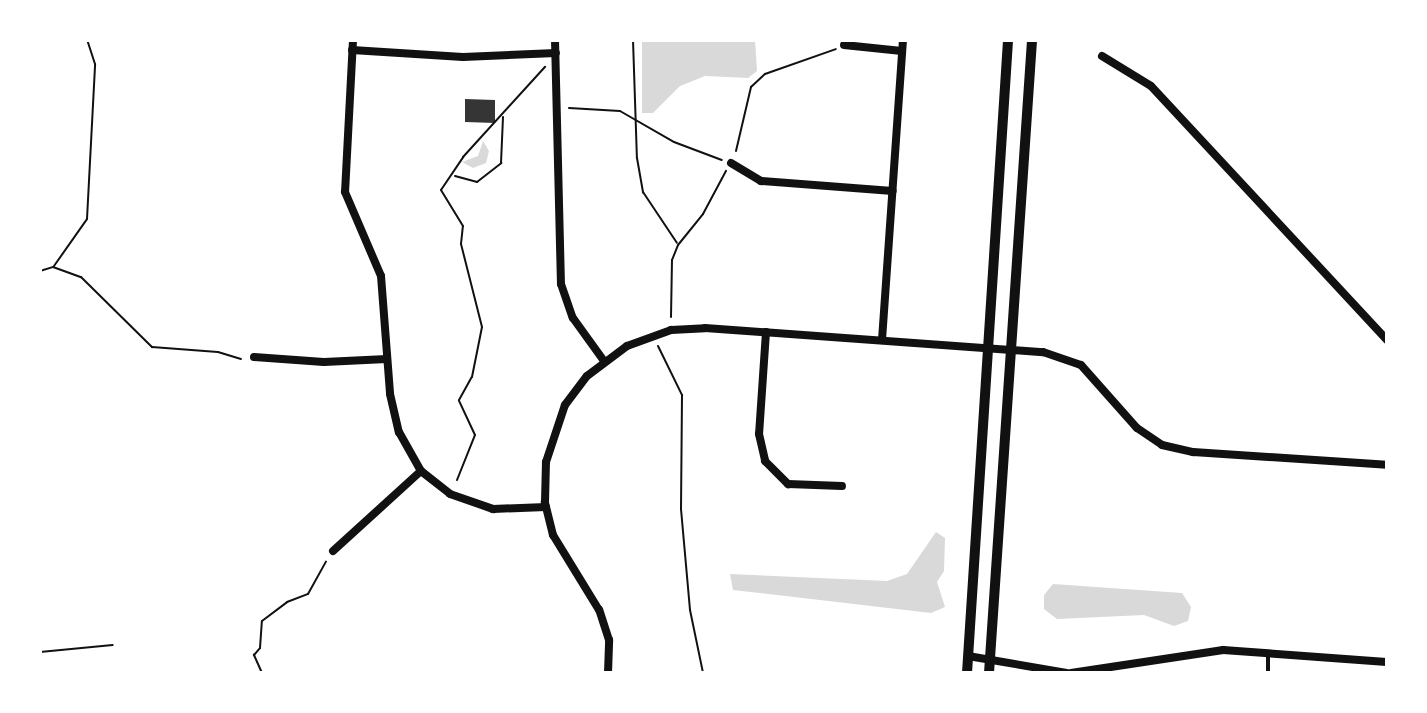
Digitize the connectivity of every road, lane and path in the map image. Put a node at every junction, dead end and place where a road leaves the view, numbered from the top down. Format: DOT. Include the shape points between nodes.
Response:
graph roads {
  1 [pos="87,40"];
  2 [pos="353,40"];
  3 [pos="555,40"];
  4 [pos="633,40"];
  5 [pos="903,40"];
  6 [pos="1008,40"];
  7 [pos="1032,40"];
  8 [pos="844,45"];
  9 [pos="352,50"];
  10 [pos="902,51"];
  11 [pos="556,53"];
  12 [pos="1102,56"];
  13 [pos="558,107"];
  14 [pos="503,117"];
  15 [pos="637,122"];
  16 [pos="731,163"];
  17 [pos="454,175"];
  18 [pos="893,191"];
  19 [pos="678,245"];
  20 [pos="53,267"];
  21 [pos="40,271"];
  22 [pos="671,330"];
  23 [pos="766,332"];
  24 [pos="650,336"];
  25 [pos="882,340"];
  26 [pos="1387,340"];
  27 [pos="986,346"];
  28 [pos="1013,349"];
  29 [pos="254,357"];
  30 [pos="387,359"];
  31 [pos="604,361"];
  32 [pos="1387,465"];
  33 [pos="421,471"];
  34 [pos="457,480"];
  35 [pos="842,486"];
  36 [pos="546,507"];
  37 [pos="333,551"];
  38 [pos="113,645"];
  39 [pos="40,652"];
  40 [pos="1268,654"];
  41 [pos="968,656"];
  42 [pos="990,658"];
  43 [pos="1387,662"];
  44 [pos="1086,672"];
  45 [pos="262,673"];
  46 [pos="608,673"];
  47 [pos="703,673"];
  48 [pos="967,673"];
  49 [pos="989,673"];
  50 [pos="1069,673"];
  51 [pos="1268,673"];
  1 -- 20 [label="path" via="95,73 87,219"];
  2 -- 9 [label="street"];
  3 -- 11 [label="street"];
  4 -- 15 [label="path"];
  5 -- 10 [label="street"];
  6 -- 27 [label="street"];
  7 -- 28 [label="street"];
  8 -- 10 [label="street"];
  8 -- 16 [label="path" via="765,74 751,87 741,141"];
  9 -- 11 [label="street" via="463,57"];
  9 -- 30 [label="street" via="344,177 354,220 381,276"];
  10 -- 18 [label="street"];
  11 -- 13 [label="street"];
  11 -- 14 [label="path"];
  12 -- 26 [label="street" via="1151,86"];
  13 -- 15 [label="path" via="620,111"];
  13 -- 31 [label="street" via="561,284 573,318"];
  14 -- 17 [label="path" via="463,157"];
  14 -- 17 [label="path" via="501,163 477,182"];
  15 -- 16 [label="path"];
  15 -- 19 [label="path" via="643,192"];
  16 -- 18 [label="street" via="761,181"];
  16 -- 19 [label="path" via="703,214"];
  17 -- 34 [label="path" via="441,190 463,226 461,244 482,327 472,377 459,400 475,435"];
  18 -- 25 [label="street"];
  19 -- 22 [label="path" via="672,260"];
  20 -- 21 [label="path"];
  20 -- 29 [label="path" via="100,291 129,329 152,347"];
  22 -- 23 [label="street"];
  22 -- 24 [label="street"];
  23 -- 25 [label="street"];
  23 -- 35 [label="street" via="759,434 765,461 788,484"];
  24 -- 31 [label="street"];
  24 -- 47 [label="path" via="664,352 682,395 681,509 690,610"];
  25 -- 27 [label="street"];
  27 -- 28 [label="street"];
  27 -- 41 [label="street"];
  28 -- 32 [label="street" via="1061,356 1081,365 1137,428 1162,445 1193,452"];
  28 -- 42 [label="street"];
  29 -- 30 [label="street"];
  30 -- 33 [label="street" via="393,416"];
  31 -- 36 [label="street" via="574,391 552,434"];
  33 -- 36 [label="street" via="471,503 515,511"];
  33 -- 37 [label="street"];
  36 -- 46 [label="street" via="561,555 605,626"];
  37 -- 45 [label="path" via="308,594 262,621 260,648 254,655"];
  38 -- 39 [label="path"];
  40 -- 43 [label="street"];
  40 -- 44 [label="street" via="1204,651"];
  40 -- 51 [label="lane"];
  41 -- 42 [label="street"];
  41 -- 48 [label="street"];
  42 -- 49 [label="street"];
  42 -- 50 [label="street"];
  44 -- 50 [label="street"];
}
